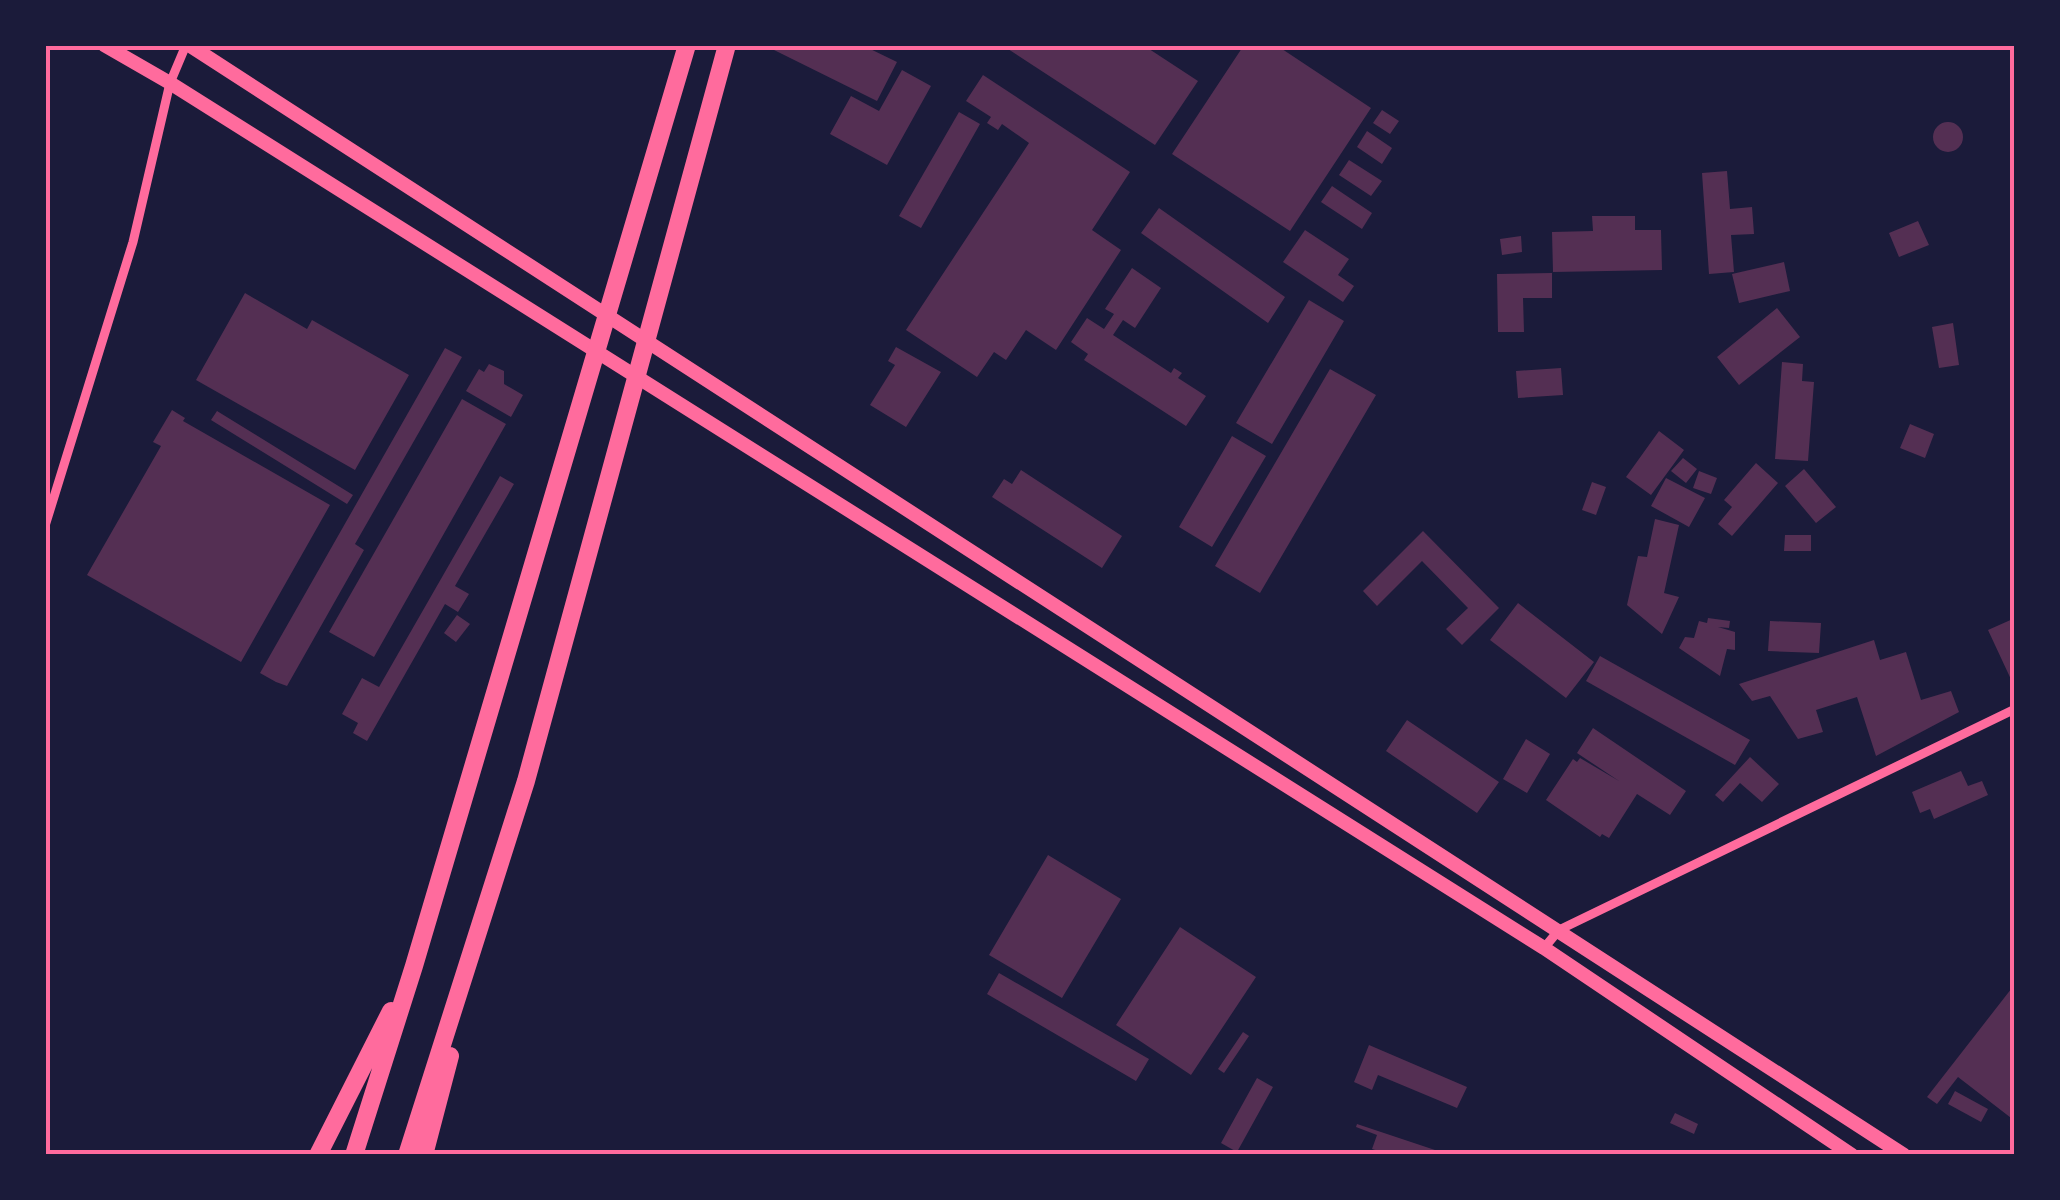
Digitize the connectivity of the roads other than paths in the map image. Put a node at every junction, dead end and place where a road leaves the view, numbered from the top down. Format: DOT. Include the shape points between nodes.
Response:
graph roads {
  1 [pos="104,45"];
  2 [pos="188,45"];
  3 [pos="688,45"];
  4 [pos="726,45"];
  5 [pos="170,83"];
  6 [pos="45,526"];
  7 [pos="2015,709"];
  8 [pos="499,866"];
  9 [pos="1559,930"];
  10 [pos="1544,948"];
  11 [pos="414,966"];
  12 [pos="318,1155"];
  13 [pos="354,1155"];
  14 [pos="406,1155"];
  15 [pos="424,1155"];
  16 [pos="1852,1155"];
  17 [pos="1904,1155"];
  1 -- 5 [label="main road"];
  2 -- 5 [label="street"];
  2 -- 9 [label="main road"];
  3 -- 11 [label="highway"];
  4 -- 8 [label="highway"];
  5 -- 6 [label="street" via="133,242"];
  5 -- 10 [label="main road"];
  7 -- 9 [label="street"];
  8 -- 14 [label="highway"];
  8 -- 15 [label="highway"];
  9 -- 10 [label="street"];
  9 -- 17 [label="main road"];
  10 -- 16 [label="main road"];
  11 -- 12 [label="highway"];
  11 -- 13 [label="highway"];
}
